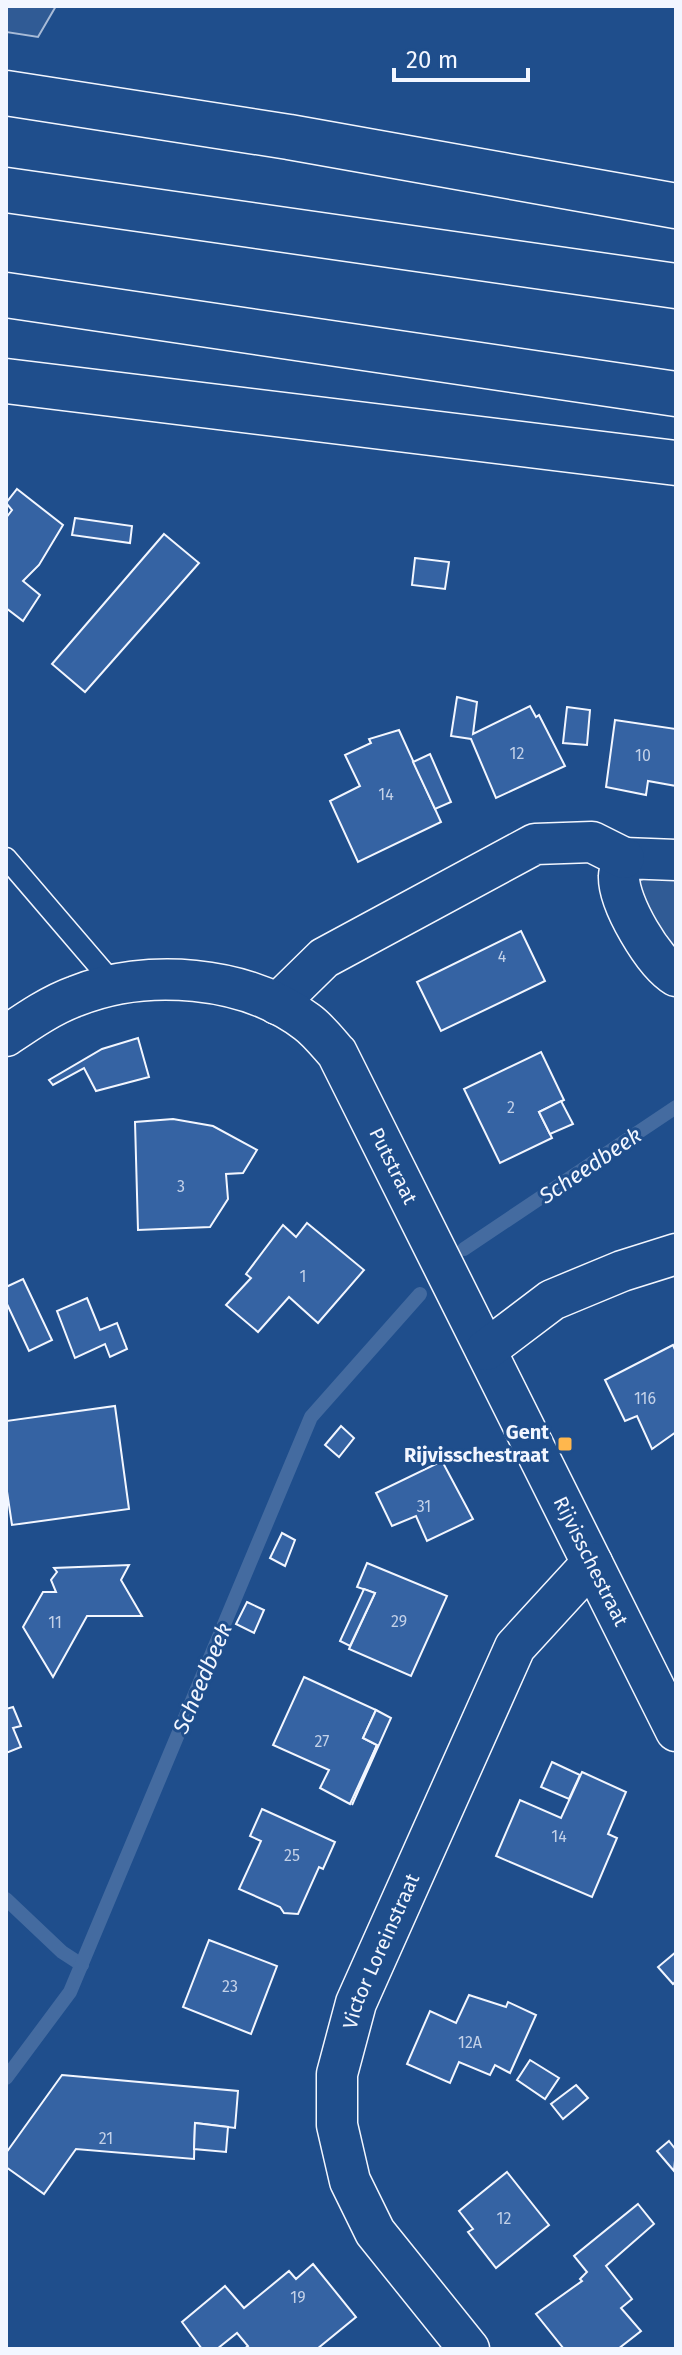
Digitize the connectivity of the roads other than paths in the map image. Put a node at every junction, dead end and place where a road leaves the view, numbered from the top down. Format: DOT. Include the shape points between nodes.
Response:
graph roads {
  1 [pos="6,93"];
  2 [pos="6,190"];
  3 [pos="676,206"];
  4 [pos="676,286"];
  5 [pos="6,295"];
  6 [pos="6,381"];
  7 [pos="676,394"];
  8 [pos="676,463"];
  9 [pos="6,858"];
  10 [pos="624,858"];
  11 [pos="676,860"];
  12 [pos="676,976"];
  13 [pos="114,984"];
  14 [pos="277,1004"];
  15 [pos="6,1036"];
  16 [pos="676,1254"];
  17 [pos="486,1350"];
  18 [pos="592,1563"];
  19 [pos="676,1731"];
  20 [pos="469,2349"];
  1 -- 3 [label="highway"];
  2 -- 4 [label="highway"];
  5 -- 7 [label="highway"];
  6 -- 8 [label="highway"];
  9 -- 13 [label="lane"];
  10 -- 11 [label="street"];
  10 -- 12 [label="street" via="619,877 623,895 643,939"];
  10 -- 14 [label="street" via="592,842 535,844 324,958"];
  13 -- 14 [label="street, Putstraat" via="201,982"];
  13 -- 15 [label="street, Putstraat" via="75,996"];
  14 -- 17 [label="street, Putstraat" via="308,1022 337,1053"];
  16 -- 17 [label="street" via="552,1300"];
  17 -- 18 [label="street, Rijvisschestraat"];
  18 -- 19 [label="street, Rijvisschestraat"];
  18 -- 20 [label="street, Victor Loreinstraat" via="515,1647 356,2003 337,2074 337,2125 350,2181 375,2232"];
}
